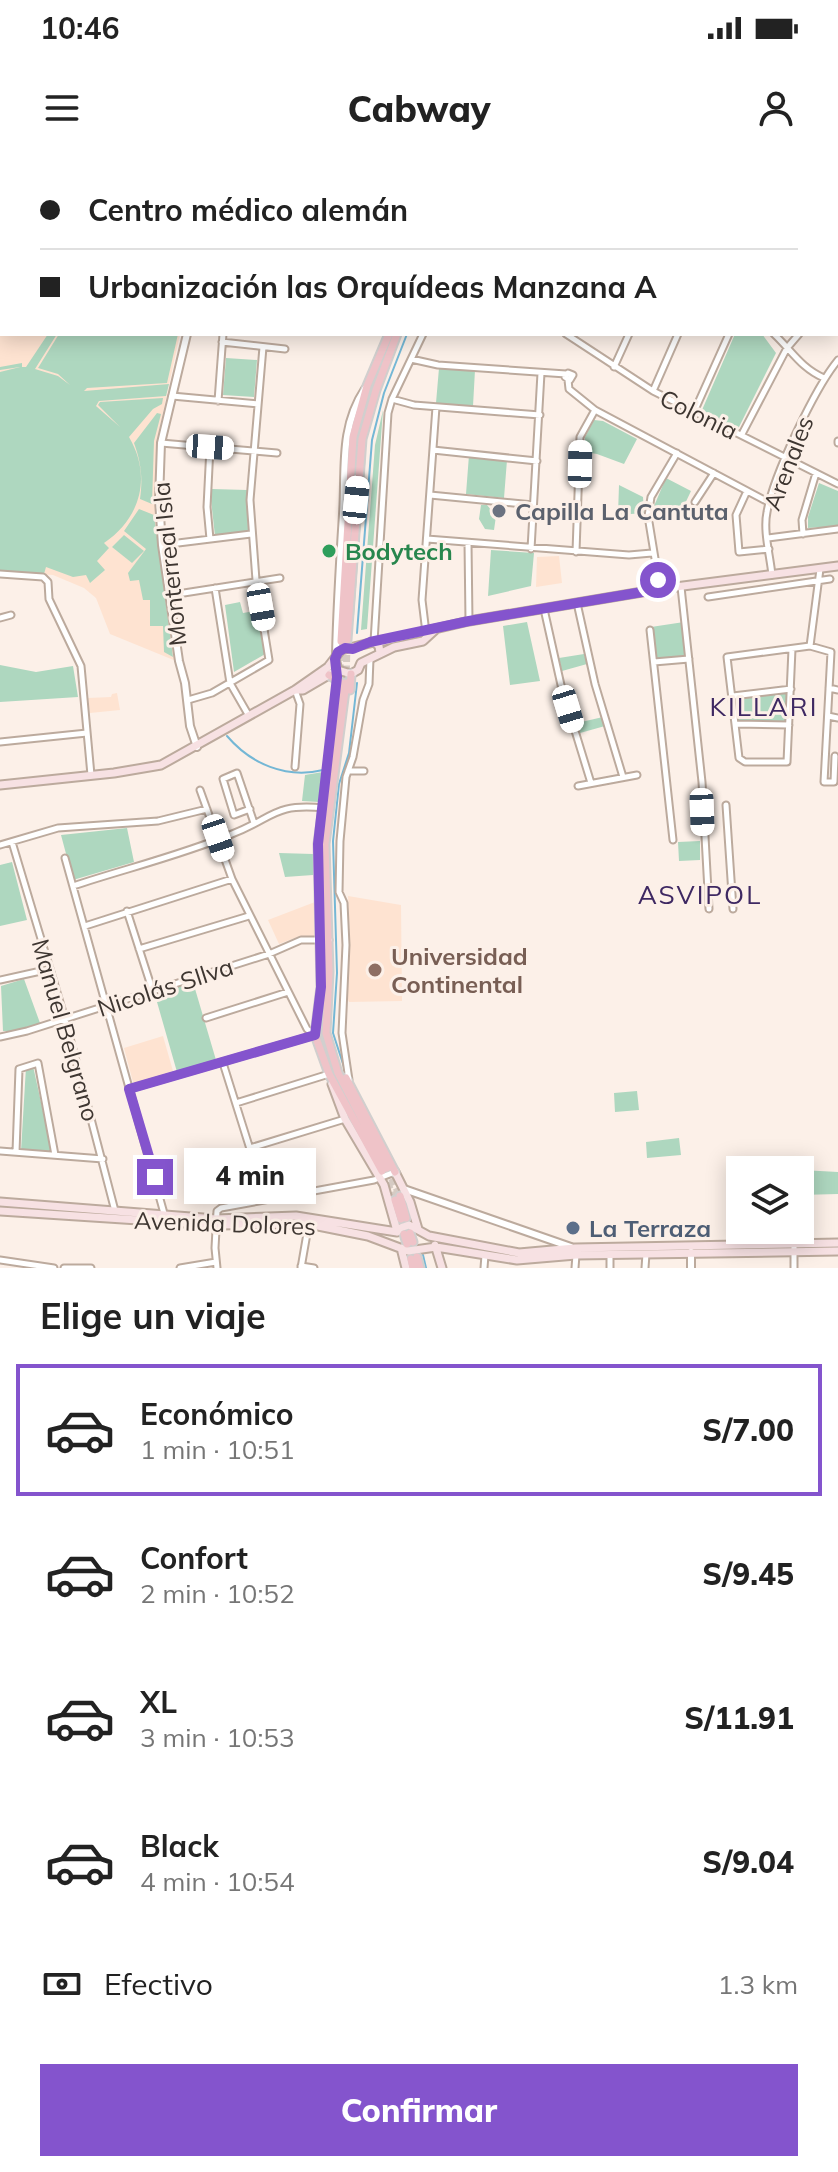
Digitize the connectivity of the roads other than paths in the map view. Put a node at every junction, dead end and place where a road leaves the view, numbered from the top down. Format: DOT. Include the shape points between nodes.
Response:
graph roads {
  1 [pos="187,336"];
  2 [pos="223,336"];
  3 [pos="388,336"];
  4 [pos="396,336"];
  5 [pos="422,336"];
  6 [pos="569,336"];
  7 [pos="628,336"];
  8 [pos="677,336"];
  9 [pos="728,336"];
  10 [pos="776,336"];
  11 [pos="797,336"];
  12 [pos="222,342"];
  13 [pos="785,346"];
  14 [pos="263,347"];
  15 [pos="285,349"];
  16 [pos="411,359"];
  17 [pos="837,364"];
  18 [pos="614,367"];
  19 [pos="541,373"];
  20 [pos="824,378"];
  21 [pos="367,386"];
  22 [pos="653,391"];
  23 [pos="172,396"];
  24 [pos="392,399"];
  25 [pos="218,401"];
  26 [pos="258,404"];
  27 [pos="436,407"];
  28 [pos="595,410"];
  29 [pos="694,412"];
  30 [pos="540,415"];
  31 [pos="742,434"];
  32 [pos="161,443"];
  33 [pos="210,447"];
  34 [pos="254,450"];
  35 [pos="433,450"];
  36 [pos="277,453"];
  37 [pos="677,453"];
  38 [pos="786,457"];
  39 [pos="537,461"];
  40 [pos="816,472"];
  41 [pos="714,473"];
  42 [pos="838,484"];
  43 [pos="349,486"];
  44 [pos="747,491"];
  45 [pos="430,495"];
  46 [pos="344,501"];
  47 [pos="695,502"];
  48 [pos="770,503"];
  49 [pos="533,505"];
  50 [pos="838,529"];
  51 [pos="251,534"];
  52 [pos="803,534"];
  53 [pos="768,538"];
  54 [pos="210,539"];
  55 [pos="427,539"];
  56 [pos="468,543"];
  57 [pos="162,545"];
  58 [pos="531,549"];
  59 [pos="769,549"];
  60 [pos="576,552"];
  61 [pos="652,553"];
  62 [pos="352,558"];
  63 [pos="838,566"];
  64 [pos="820,569"];
  65 [pos="0,574"];
  66 [pos="772,575"];
  67 [pos="280,578"];
  68 [pos="830,579"];
  69 [pos="256,580"];
  70 [pos="819,581"];
  71 [pos="681,587"];
  72 [pos="215,588"];
  73 [pos="660,589"];
  74 [pos="171,595"];
  75 [pos="708,597"];
  76 [pos="577,603"];
  77 [pos="544,609"];
  78 [pos="11,615"];
  79 [pos="0,618"];
  80 [pos="469,621"];
  81 [pos="650,630"];
  82 [pos="426,634"];
  83 [pos="372,643"];
  84 [pos="810,646"];
  85 [pos="352,649"];
  86 [pos="792,649"];
  87 [pos="834,653"];
  88 [pos="336,657"];
  89 [pos="373,658"];
  90 [pos="689,659"];
  91 [pos="654,662"];
  92 [pos="361,663"];
  93 [pos="338,670"];
  94 [pos="351,674"];
  95 [pos="338,680"];
  96 [pos="230,683"];
  97 [pos="829,688"];
  98 [pos="791,689"];
  99 [pos="295,690"];
  100 [pos="838,690"];
  101 [pos="733,696"];
  102 [pos="188,700"];
  103 [pos="249,716"];
  104 [pos="828,716"];
  105 [pos="838,718"];
  106 [pos="736,724"];
  107 [pos="789,725"];
  108 [pos="87,733"];
  109 [pos="0,742"];
  110 [pos="197,747"];
  111 [pos="826,756"];
  112 [pos="837,756"];
  113 [pos="295,767"];
  114 [pos="348,771"];
  115 [pos="364,771"];
  116 [pos="91,775"];
  117 [pos="637,775"];
  118 [pos="623,777"];
  119 [pos="330,778"];
  120 [pos="591,783"];
  121 [pos="0,785"];
  122 [pos="578,786"];
  123 [pos="200,790"];
  124 [pos="726,805"];
  125 [pos="326,808"];
  126 [pos="207,809"];
  127 [pos="250,809"];
  128 [pos="254,823"];
  129 [pos="218,838"];
  130 [pos="673,840"];
  131 [pos="12,842"];
  132 [pos="0,845"];
  133 [pos="65,858"];
  134 [pos="232,879"];
  135 [pos="73,886"];
  136 [pos="709,909"];
  137 [pos="733,909"];
  138 [pos="127,911"];
  139 [pos="250,916"];
  140 [pos="85,926"];
  141 [pos="325,940"];
  142 [pos="139,949"];
  143 [pos="269,954"];
  144 [pos="50,969"];
  145 [pos="0,980"];
  146 [pos="153,992"];
  147 [pos="288,992"];
  148 [pos="324,1004"];
  149 [pos="107,1005"];
  150 [pos="206,1018"];
  151 [pos="65,1019"];
  152 [pos="315,1035"];
  153 [pos="0,1037"];
  154 [pos="327,1042"];
  155 [pos="317,1045"];
  156 [pos="333,1060"];
  157 [pos="223,1063"];
  158 [pos="329,1074"];
  159 [pos="350,1084"];
  160 [pos="129,1089"];
  161 [pos="236,1103"];
  162 [pos="345,1119"];
  163 [pos="250,1148"];
  164 [pos="0,1151"];
  165 [pos="16,1152"];
  166 [pos="55,1155"];
  167 [pos="103,1159"];
  168 [pos="255,1165"];
  169 [pos="386,1172"];
  170 [pos="400,1195"];
  171 [pos="0,1202"];
  172 [pos="0,1211"];
  173 [pos="114,1214"];
  174 [pos="165,1218"];
  175 [pos="403,1218"];
  176 [pos="309,1220"];
  177 [pos="216,1222"];
  178 [pos="408,1232"];
  179 [pos="429,1236"];
  180 [pos="838,1243"];
  181 [pos="436,1247"];
  182 [pos="794,1248"];
  183 [pos="409,1249"];
  184 [pos="447,1249"];
  185 [pos="692,1250"];
  186 [pos="575,1251"];
  187 [pos="838,1251"];
  188 [pos="646,1254"];
  189 [pos="485,1255"];
  190 [pos="610,1255"];
  191 [pos="440,1257"];
  192 [pos="0,1260"];
  193 [pos="14,1264"];
  194 [pos="216,1265"];
  195 [pos="301,1267"];
  196 [pos="54,1268"];
  197 [pos="64,1268"];
  198 [pos="91,1268"];
  199 [pos="180,1268"];
  200 [pos="314,1268"];
  201 [pos="406,1268"];
  202 [pos="413,1268"];
  203 [pos="420,1268"];
  204 [pos="442,1268"];
  205 [pos="484,1268"];
  206 [pos="575,1268"];
  207 [pos="610,1268"];
  208 [pos="645,1268"];
  209 [pos="691,1268"];
  210 [pos="794,1268"];
  1 -- 23 [label="street, Monterreal Isla"];
  2 -- 12 [label="street"];
  3 -- 21 [label="main road"];
  4 -- 62 [label="main road" via="362,439"];
  5 -- 16 [label="street"];
  6 -- 18 [label="street, Colonia"];
  7 -- 18 [label="street"];
  8 -- 22 [label="street"];
  9 -- 29 [label="street"];
  10 -- 13 [label="street"];
  11 -- 13 [label="street"];
  12 -- 14 [label="street"];
  12 -- 25 [label="street"];
  13 -- 20 [label="street" via="809,372"];
  13 -- 31 [label="street"];
  14 -- 15 [label="street"];
  14 -- 26 [label="street"];
  16 -- 19 [label="street"];
  16 -- 24 [label="street"];
  17 -- 20 [label="street, Arenales"];
  18 -- 22 [label="street, Colonia"];
  19 -- 28 [label="street" via="567,377 569,389"];
  19 -- 30 [label="street"];
  20 -- 38 [label="street, Arenales"];
  21 -- 43 [label="main road" via="353,437"];
  21 -- 46 [label="street" via="347,432"];
  22 -- 29 [label="street, Colonia"];
  23 -- 25 [label="street"];
  23 -- 32 [label="street, Monterreal Isla"];
  24 -- 27 [label="street"];
  24 -- 83 [label="street"];
  25 -- 26 [label="street"];
  26 -- 34 [label="street"];
  27 -- 30 [label="street"];
  27 -- 35 [label="street"];
  28 -- 37 [label="street"];
  28 -- 60 [label="street" via="580,437"];
  29 -- 31 [label="street, Colonia"];
  30 -- 39 [label="street"];
  31 -- 38 [label="street, Colonia"];
  32 -- 33 [label="street"];
  32 -- 57 [label="street, Monterreal Isla"];
  33 -- 34 [label="street"];
  33 -- 54 [label="street"];
  34 -- 36 [label="street"];
  34 -- 51 [label="street"];
  35 -- 39 [label="street"];
  35 -- 45 [label="street"];
  37 -- 41 [label="street"];
  37 -- 61 [label="street" via="651,497"];
  38 -- 40 [label="street, Colonia"];
  38 -- 48 [label="street, Arenales"];
  39 -- 49 [label="street"];
  40 -- 42 [label="street, Colonia"];
  40 -- 52 [label="street"];
  41 -- 44 [label="street"];
  41 -- 47 [label="street"];
  43 -- 46 [label="main road"];
  43 -- 62 [label="main road" via="344,640"];
  44 -- 48 [label="street"];
  44 -- 59 [label="street" via="736,515 739,552"];
  45 -- 49 [label="street"];
  45 -- 55 [label="street"];
  46 -- 88 [label="street"];
  48 -- 53 [label="street, Arenales"];
  49 -- 58 [label="street"];
  50 -- 52 [label="street"];
  51 -- 54 [label="street"];
  51 -- 69 [label="street"];
  52 -- 53 [label="street"];
  53 -- 59 [label="street, Arenales"];
  54 -- 57 [label="street"];
  55 -- 56 [label="street"];
  55 -- 82 [label="street" via="422,600"];
  56 -- 58 [label="street"];
  56 -- 80 [label="street"];
  57 -- 74 [label="street, Monterreal Isla"];
  58 -- 60 [label="street"];
  59 -- 66 [label="street, Arenales"];
  60 -- 61 [label="street"];
  61 -- 73 [label="street"];
  62 -- 85 [label="main road"];
  63 -- 64 [label="main road"];
  64 -- 66 [label="main road"];
  64 -- 70 [label="street"];
  65 -- 108 [label="street" via="47,580 49,599 81,664"];
  66 -- 71 [label="main road"];
  67 -- 69 [label="street"];
  68 -- 70 [label="street"];
  69 -- 72 [label="street"];
  69 -- 96 [label="street" via="269,660"];
  70 -- 75 [label="street"];
  70 -- 84 [label="street"];
  71 -- 73 [label="main road"];
  71 -- 90 [label="street"];
  72 -- 74 [label="street"];
  72 -- 96 [label="street"];
  73 -- 76 [label="main road"];
  74 -- 102 [label="street, Monterreal Isla"];
  76 -- 77 [label="main road"];
  76 -- 118 [label="street"];
  77 -- 80 [label="main road"];
  77 -- 120 [label="street"];
  78 -- 79 [label="street"];
  80 -- 82 [label="main road"];
  81 -- 91 [label="street"];
  82 -- 83 [label="main road"];
  82 -- 89 [label="main road"];
  83 -- 85 [label="main road"];
  83 -- 89 [label="main road" via="380,648"];
  83 -- 89 [label="main road" via="363,650"];
  84 -- 86 [label="street"];
  84 -- 87 [label="street"];
  85 -- 88 [label="main road" via="345,648"];
  85 -- 92 [label="main road"];
  86 -- 98 [label="street"];
  86 -- 101 [label="street" via="727,657"];
  87 -- 97 [label="street"];
  88 -- 93 [label="main road"];
  88 -- 99 [label="main road"];
  89 -- 92 [label="main road"];
  89 -- 114 [label="street"];
  90 -- 91 [label="street"];
  90 -- 136 [label="street"];
  91 -- 130 [label="street"];
  92 -- 94 [label="main road"];
  93 -- 94 [label="main road"];
  93 -- 95 [label="main road"];
  94 -- 119 [label="main road" via="345,736"];
  95 -- 99 [label="main road"];
  95 -- 119 [label="main road" via="340,745"];
  96 -- 102 [label="street"];
  96 -- 103 [label="street"];
  97 -- 100 [label="street"];
  97 -- 104 [label="street"];
  98 -- 101 [label="street"];
  98 -- 107 [label="street"];
  99 -- 103 [label="main road"];
  99 -- 113 [label="street" via="300,704"];
  101 -- 106 [label="street"];
  102 -- 110 [label="street, Monterreal Isla"];
  103 -- 110 [label="main road"];
  104 -- 105 [label="street"];
  104 -- 111 [label="street"];
  106 -- 107 [label="street"];
  106 -- 107 [label="street" via="739,758 745,762 787,762"];
  108 -- 109 [label="street"];
  108 -- 116 [label="street"];
  110 -- 116 [label="main road" via="154,768"];
  111 -- 112 [label="street"];
  111 -- 112 [label="street" via="824,782 834,782"];
  114 -- 115 [label="street"];
  114 -- 159 [label="street" via="339,892 346,945 342,1033"];
  116 -- 121 [label="main road"];
  117 -- 118 [label="street"];
  118 -- 120 [label="street"];
  119 -- 125 [label="main road"];
  120 -- 122 [label="street"];
  123 -- 126 [label="street"];
  124 -- 137 [label="street"];
  125 -- 128 [label="street" via="295,806"];
  125 -- 141 [label="main road" via="318,844"];
  126 -- 129 [label="street"];
  126 -- 131 [label="street" via="158,821 58,828"];
  127 -- 127 [label="street" via="237,773 223,779 234,815"];
  127 -- 128 [label="street"];
  128 -- 129 [label="street"];
  129 -- 134 [label="street"];
  129 -- 135 [label="street"];
  131 -- 132 [label="street"];
  131 -- 144 [label="street, Manuel Belgrano"];
  133 -- 135 [label="street"];
  134 -- 138 [label="street"];
  134 -- 139 [label="street"];
  135 -- 140 [label="street"];
  138 -- 140 [label="street"];
  138 -- 142 [label="street"];
  139 -- 142 [label="street"];
  139 -- 143 [label="street"];
  140 -- 149 [label="street"];
  141 -- 143 [label="street, Nicolás SIlva" via="301,940"];
  141 -- 148 [label="main road"];
  142 -- 146 [label="street"];
  143 -- 146 [label="street, Nicolás SIlva"];
  143 -- 147 [label="street"];
  144 -- 145 [label="street"];
  144 -- 151 [label="street, Manuel Belgrano"];
  146 -- 149 [label="street, Nicolás SIlva"];
  147 -- 150 [label="street"];
  147 -- 152 [label="street"];
  148 -- 152 [label="main road"];
  148 -- 154 [label="main road"];
  149 -- 151 [label="street, Nicolás SIlva"];
  149 -- 160 [label="street"];
  151 -- 153 [label="street, Nicolás SIlva"];
  151 -- 167 [label="street, Manuel Belgrano"];
  152 -- 155 [label="main road"];
  152 -- 157 [label="street"];
  154 -- 155 [label="main road"];
  154 -- 156 [label="main road"];
  155 -- 158 [label="main road"];
  156 -- 159 [label="main road"];
  156 -- 169 [label="main road"];
  157 -- 160 [label="street"];
  157 -- 161 [label="street"];
  158 -- 161 [label="street"];
  158 -- 162 [label="main road"];
  158 -- 169 [label="main road"];
  159 -- 169 [label="main road"];
  160 -- 174 [label="street"];
  161 -- 163 [label="street"];
  162 -- 163 [label="street"];
  162 -- 169 [label="main road"];
  163 -- 168 [label="street"];
  164 -- 165 [label="street"];
  165 -- 166 [label="street"];
  165 -- 166 [label="street" via="19,1069 38,1063"];
  166 -- 167 [label="street"];
  167 -- 173 [label="street, Manuel Belgrano"];
  169 -- 170 [label="main road"];
  169 -- 177 [label="street" via="230,1206 217,1211"];
  169 -- 178 [label="main road"];
  170 -- 175 [label="main road"];
  170 -- 178 [label="main road"];
  170 -- 186 [label="street"];
  171 -- 173 [label="main road, Avenida Dolores"];
  172 -- 173 [label="main road, Avenida Dolores"];
  173 -- 174 [label="main road, Avenida Dolores"];
  174 -- 177 [label="main road, Avenida Dolores"];
  176 -- 177 [label="main road, Avenida Dolores"];
  176 -- 178 [label="main road, Avenida Dolores"];
  176 -- 183 [label="main road, Avenida Dolores"];
  176 -- 195 [label="street"];
  177 -- 194 [label="street"];
  178 -- 179 [label="main road, Avenida Dolores"];
  178 -- 183 [label="main road"];
  178 -- 183 [label="main road" via="396,1240"];
  179 -- 181 [label="main road"];
  179 -- 186 [label="main road, Avenida Dolores" via="519,1253"];
  180 -- 182 [label="main road, Avenida Dolores"];
  181 -- 183 [label="main road, Avenida Dolores"];
  181 -- 184 [label="main road, Avenida Dolores"];
  181 -- 191 [label="main road"];
  182 -- 185 [label="main road, Avenida Dolores"];
  182 -- 187 [label="main road, Avenida Dolores"];
  182 -- 210 [label="street"];
  183 -- 201 [label="main road"];
  183 -- 202 [label="main road"];
  183 -- 203 [label="main road"];
  184 -- 189 [label="main road, Avenida Dolores"];
  184 -- 191 [label="main road"];
  185 -- 186 [label="main road, Avenida Dolores"];
  185 -- 188 [label="main road, Avenida Dolores"];
  185 -- 209 [label="street"];
  186 -- 189 [label="main road, Avenida Dolores" via="527,1261"];
  186 -- 190 [label="main road, Avenida Dolores"];
  186 -- 206 [label="street"];
  188 -- 190 [label="main road, Avenida Dolores"];
  188 -- 208 [label="street"];
  189 -- 205 [label="street"];
  190 -- 207 [label="street"];
  191 -- 204 [label="main road"];
  192 -- 193 [label="street"];
  193 -- 196 [label="street"];
  194 -- 199 [label="street"];
  195 -- 200 [label="street"];
  197 -- 198 [label="street"];
}
